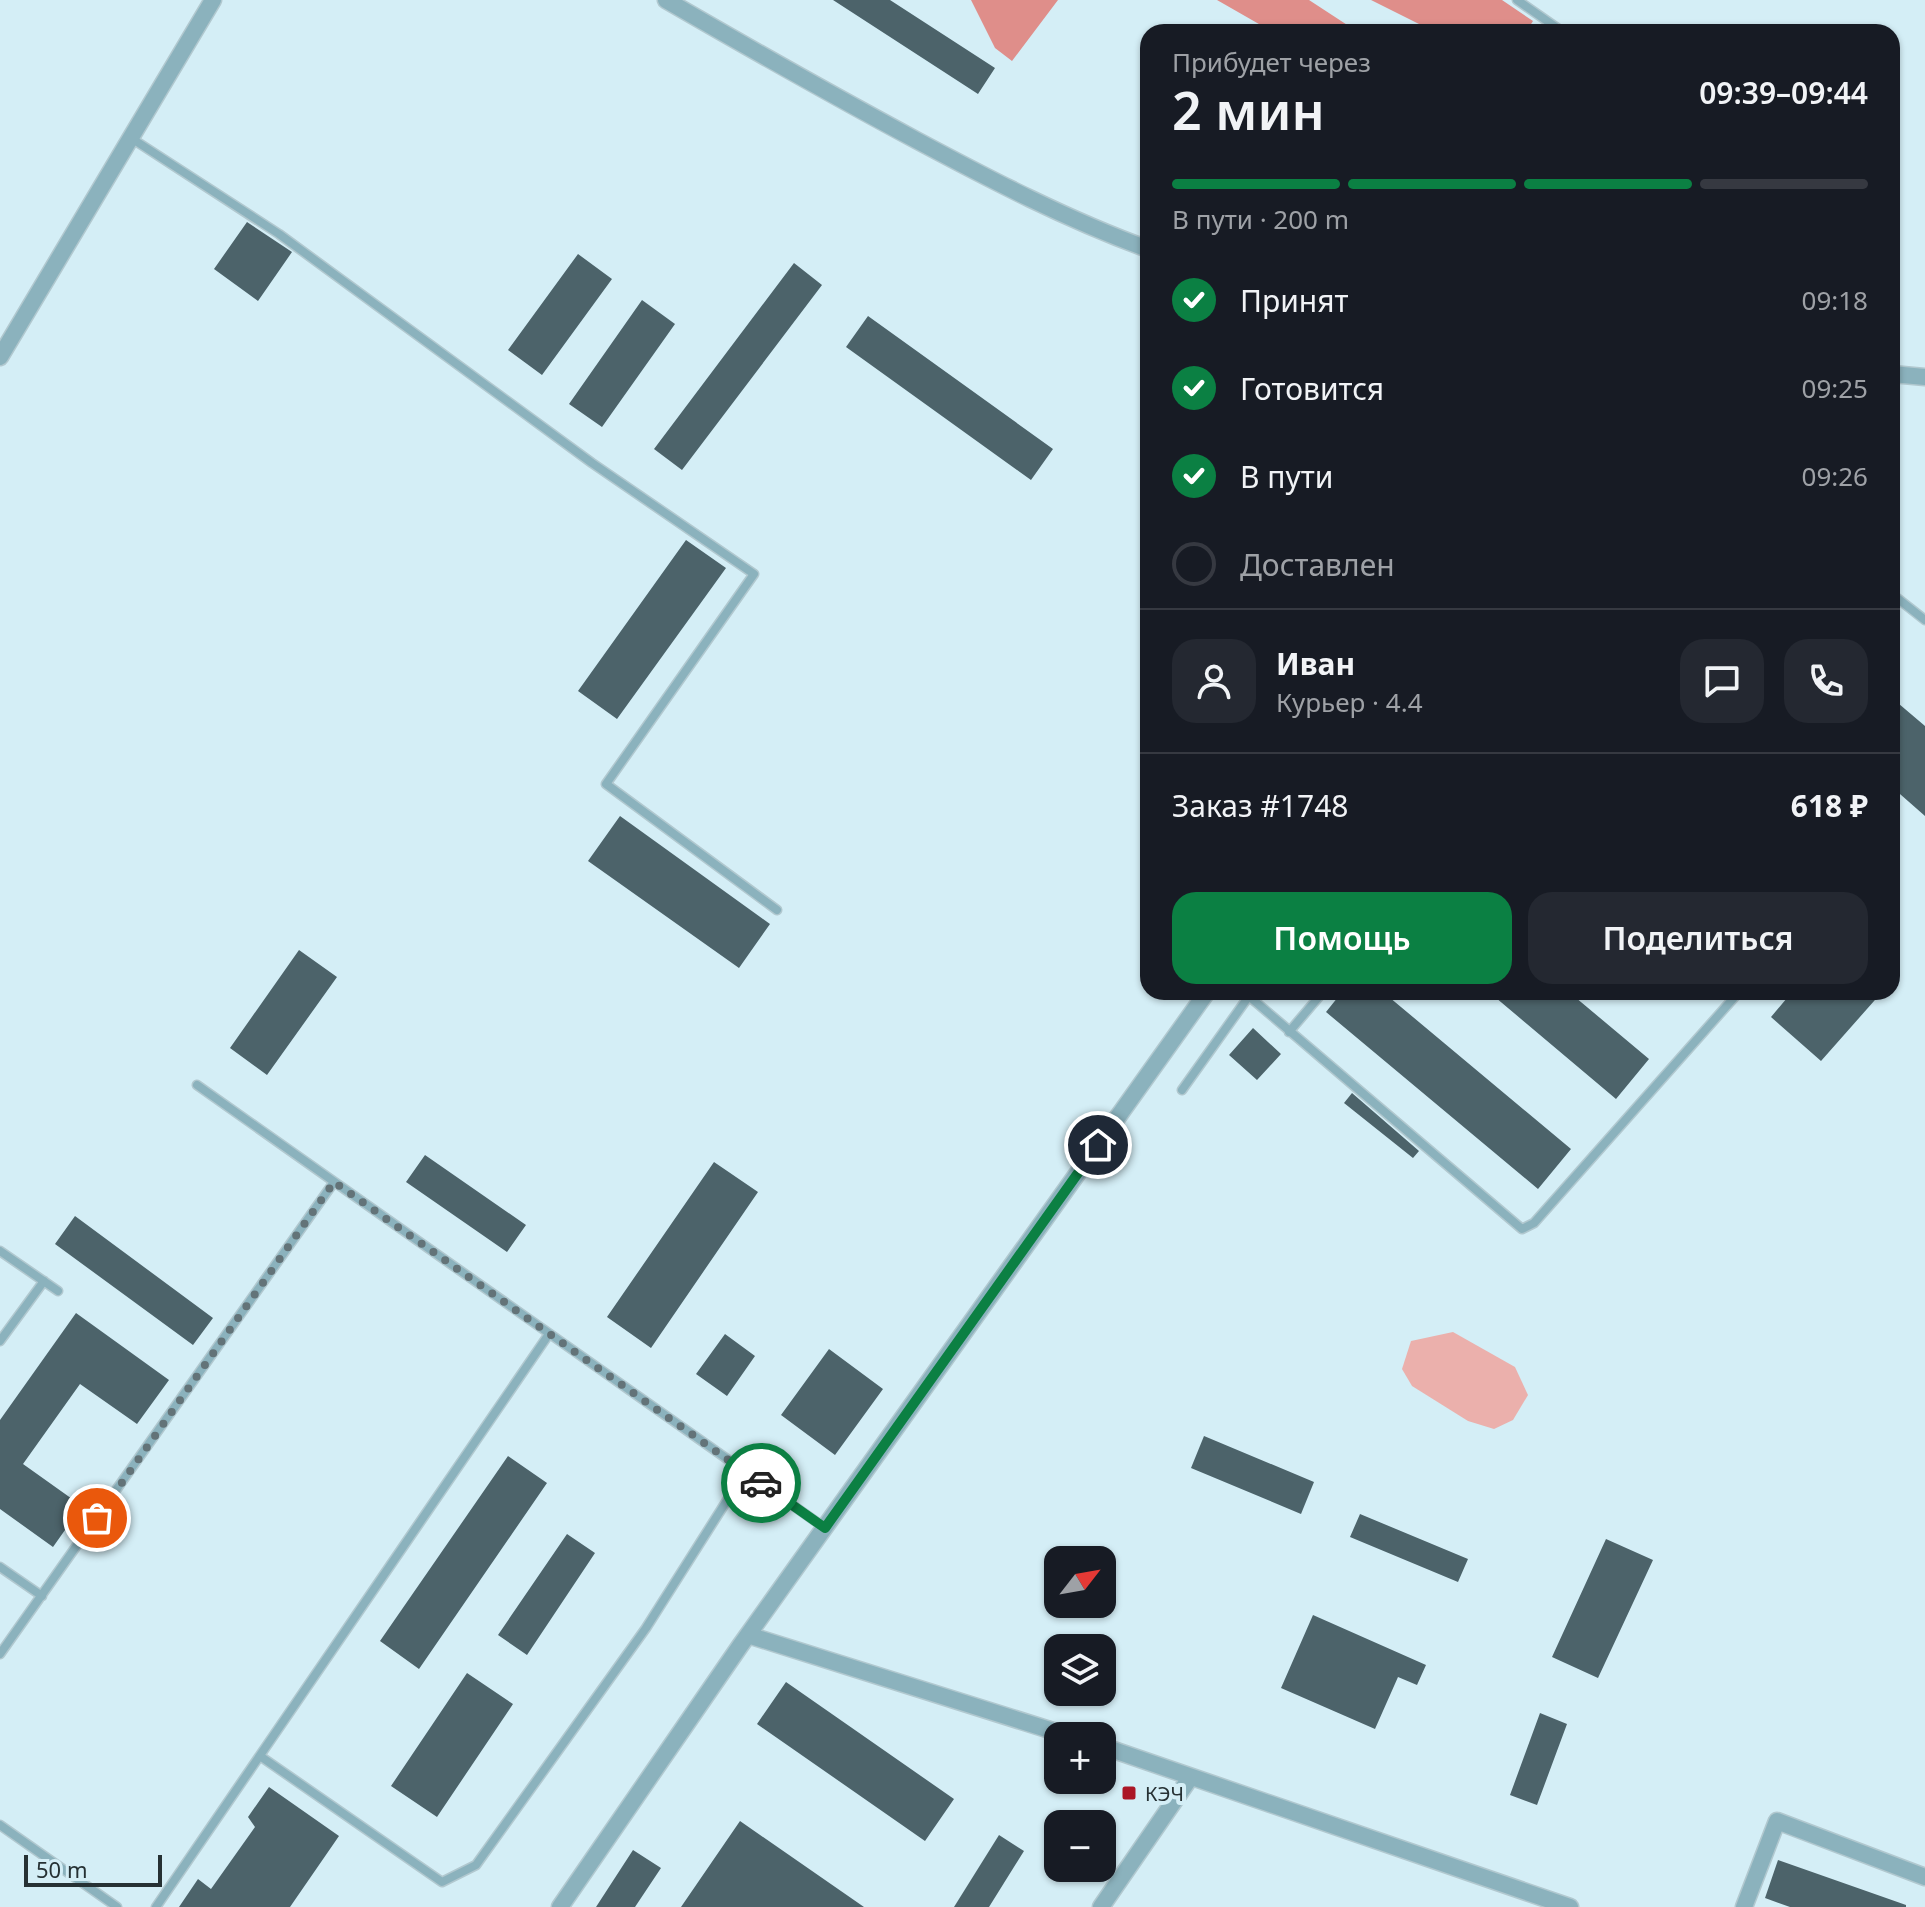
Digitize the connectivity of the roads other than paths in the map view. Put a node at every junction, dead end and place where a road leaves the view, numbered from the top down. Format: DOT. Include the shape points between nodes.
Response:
graph roads {
  1 [pos="213,0"];
  2 [pos="666,0"];
  3 [pos="1517,0"];
  4 [pos="1552,24"];
  5 [pos="131,138"];
  6 [pos="1140,246"];
  7 [pos="0,357"];
  8 [pos="1900,375"];
  9 [pos="1925,377"];
  10 [pos="1900,600"];
  11 [pos="1925,620"];
  12 [pos="777,910"];
  13 [pos="1201,1000"];
  14 [pos="1242,1000"];
  15 [pos="1253,1000"];
  16 [pos="1316,1000"];
  17 [pos="1732,1000"];
  18 [pos="1289,1032"];
  19 [pos="197,1085"];
  20 [pos="1182,1090"];
  21 [pos="334,1182"];
  22 [pos="0,1251"];
  23 [pos="44,1281"];
  24 [pos="58,1291"];
  25 [pos="549,1334"];
  26 [pos="0,1341"];
  27 [pos="745,1472"];
  28 [pos="825,1528"];
  29 [pos="0,1567"];
  30 [pos="42,1596"];
  31 [pos="748,1635"];
  32 [pos="0,1654"];
  33 [pos="1044,1728"];
  34 [pos="1116,1751"];
  35 [pos="260,1756"];
  36 [pos="1190,1778"];
  37 [pos="0,1825"];
  38 [pos="1925,1877"];
  39 [pos="117,1907"];
  40 [pos="156,1907"];
  41 [pos="560,1907"];
  42 [pos="1101,1907"];
  43 [pos="1570,1907"];
  44 [pos="1744,1907"];
  1 -- 5 [label="street"];
  2 -- 6 [label="street" via="974,171"];
  3 -- 4 [label="lane"];
  5 -- 7 [label="street"];
  5 -- 12 [label="lane" via="279,234 592,463 754,574 606,784"];
  8 -- 9 [label="street"];
  10 -- 11 [label="lane"];
  13 -- 28 [label="street"];
  14 -- 20 [label="lane"];
  15 -- 18 [label="lane"];
  16 -- 18 [label="lane"];
  17 -- 18 [label="lane" via="1534,1223 1522,1229"];
  19 -- 21 [label="lane"];
  21 -- 25 [label="lane"];
  21 -- 30 [label="lane"];
  22 -- 23 [label="lane"];
  23 -- 24 [label="lane"];
  23 -- 26 [label="lane"];
  25 -- 27 [label="lane"];
  25 -- 35 [label="lane"];
  27 -- 28 [label="lane"];
  27 -- 35 [label="lane" via="646,1628 476,1865 442,1882"];
  28 -- 31 [label="street"];
  29 -- 30 [label="lane"];
  30 -- 32 [label="lane"];
  31 -- 33 [label="street"];
  31 -- 41 [label="street"];
  34 -- 36 [label="street"];
  35 -- 40 [label="lane"];
  36 -- 42 [label="street"];
  36 -- 43 [label="street"];
  37 -- 39 [label="lane"];
  38 -- 44 [label="street" via="1777,1821"];
}
